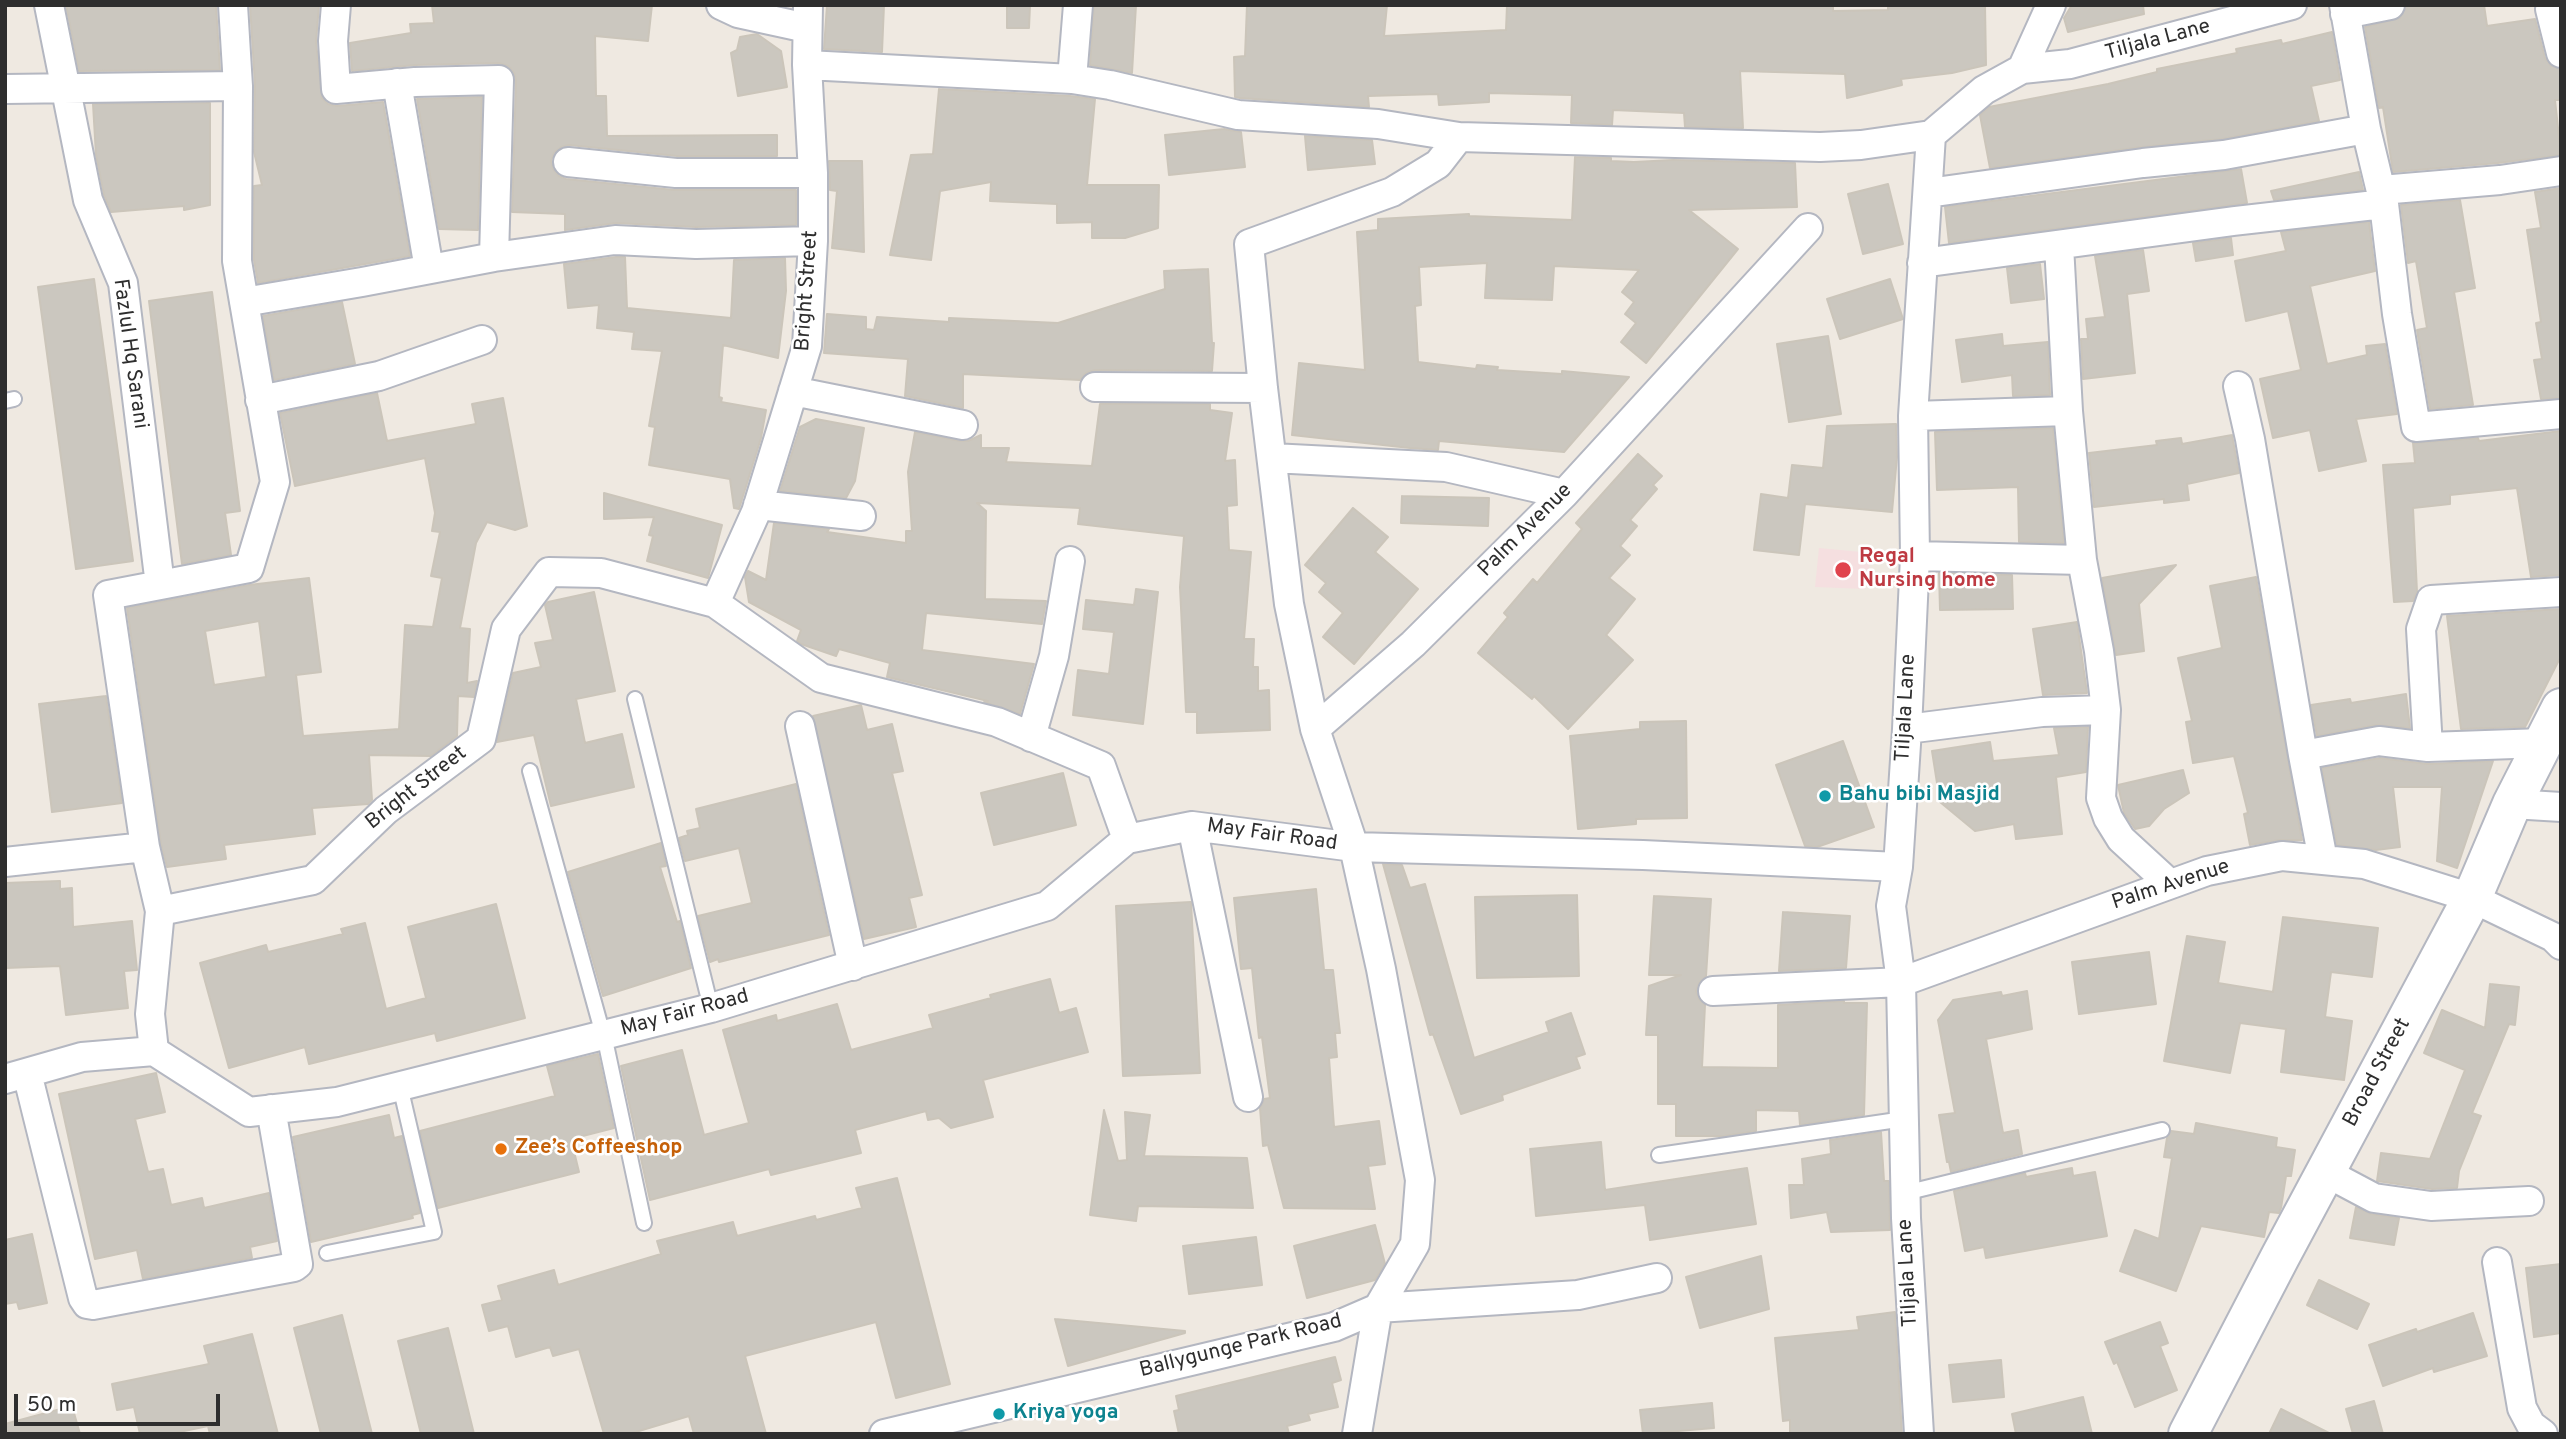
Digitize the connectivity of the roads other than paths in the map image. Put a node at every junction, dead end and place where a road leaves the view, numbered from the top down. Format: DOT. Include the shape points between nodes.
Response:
graph roads {
  1 [pos="49,5"];
  2 [pos="233,5"];
  3 [pos="336,5"];
  4 [pos="721,5"];
  5 [pos="1078,5"];
  6 [pos="2050,5"];
  7 [pos="2292,5"];
  8 [pos="2390,5"];
  9 [pos="2553,7"];
  10 [pos="2345,9"];
  11 [pos="808,17"];
  12 [pos="2561,54"];
  13 [pos="807,65"];
  14 [pos="2022,69"];
  15 [pos="1072,79"];
  16 [pos="397,83"];
  17 [pos="238,86"];
  18 [pos="5,89"];
  19 [pos="65,90"];
  20 [pos="2366,128"];
  21 [pos="1931,135"];
  22 [pos="1458,137"];
  23 [pos="568,162"];
  24 [pos="2561,171"];
  25 [pos="813,173"];
  26 [pos="1928,193"];
  27 [pos="2382,197"];
  28 [pos="1808,228"];
  29 [pos="813,241"];
  30 [pos="2059,245"];
  31 [pos="494,257"];
  32 [pos="1922,263"];
  33 [pos="429,269"];
  34 [pos="244,302"];
  35 [pos="482,340"];
  36 [pos="2238,386"];
  37 [pos="1096,387"];
  38 [pos="1263,388"];
  39 [pos="793,391"];
  40 [pos="260,400"];
  41 [pos="2068,411"];
  42 [pos="2561,414"];
  43 [pos="1913,416"];
  44 [pos="963,425"];
  45 [pos="1272,458"];
  46 [pos="1564,494"];
  47 [pos="758,505"];
  48 [pos="861,516"];
  49 [pos="1915,556"];
  50 [pos="1070,561"];
  51 [pos="2082,561"];
  52 [pos="160,585"];
  53 [pos="2561,592"];
  54 [pos="715,603"];
  55 [pos="635,699"];
  56 [pos="2561,708"];
  57 [pos="2106,710"];
  58 [pos="800,726"];
  59 [pos="1315,729"];
  60 [pos="1907,729"];
  61 [pos="1031,737"];
  62 [pos="2543,743"];
  63 [pos="2428,747"];
  64 [pos="2303,755"];
  65 [pos="530,771"];
  66 [pos="2512,804"];
  67 [pos="2561,807"];
  68 [pos="1192,826"];
  69 [pos="1127,839"];
  70 [pos="145,847"];
  71 [pos="1354,847"];
  72 [pos="2323,860"];
  73 [pos="5,862"];
  74 [pos="1898,867"];
  75 [pos="2169,884"];
  76 [pos="2472,898"];
  77 [pos="160,911"];
  78 [pos="2561,945"];
  79 [pos="853,966"];
  80 [pos="1901,982"];
  81 [pos="1713,991"];
  82 [pos="711,1008"];
  83 [pos="603,1035"];
  84 [pos="154,1051"];
  85 [pos="16,1076"];
  86 [pos="400,1086"];
  87 [pos="1248,1097"];
  88 [pos="271,1109"];
  89 [pos="1904,1119"];
  90 [pos="2162,1130"];
  91 [pos="1660,1155"];
  92 [pos="2325,1172"];
  93 [pos="1905,1193"];
  94 [pos="2529,1201"];
  95 [pos="644,1223"];
  96 [pos="327,1253"];
  97 [pos="2497,1262"];
  98 [pos="1657,1278"];
  99 [pos="1378,1308"];
  100 [pos="884,1434"];
  101 [pos="1357,1434"];
  102 [pos="1919,1434"];
  103 [pos="2188,1434"];
  104 [pos="2543,1434"];
  1 -- 19 [label="street, Fazlul Hq Sarani"];
  2 -- 17 [label="street"];
  3 -- 16 [label="street" via="336,89"];
  4 -- 11 [label="street" via="738,13"];
  5 -- 15 [label="street"];
  6 -- 14 [label="street"];
  7 -- 14 [label="street, Tiljala Lane" via="2070,64"];
  8 -- 10 [label="street"];
  9 -- 12 [label="street"];
  10 -- 20 [label="street"];
  11 -- 13 [label="street, Bright Street"];
  13 -- 15 [label="street"];
  13 -- 25 [label="street, Bright Street"];
  14 -- 21 [label="street, Tiljala Lane" via="1984,90"];
  15 -- 22 [label="street" via="1238,115 1378,124"];
  16 -- 31 [label="street" via="499,79"];
  16 -- 33 [label="street"];
  17 -- 19 [label="street"];
  17 -- 34 [label="street" via="237,261"];
  18 -- 19 [label="street"];
  19 -- 52 [label="street, Fazlul Hq Sarani" via="88,200 123,283"];
  20 -- 26 [label="street" via="2224,155"];
  20 -- 27 [label="street"];
  21 -- 22 [label="street" via="1819,147"];
  21 -- 26 [label="street, Tiljala Lane"];
  22 -- 38 [label="street" via="1438,163 1392,192 1249,244"];
  23 -- 25 [label="street" via="676,173"];
  24 -- 27 [label="street"];
  25 -- 29 [label="street, Bright Street"];
  26 -- 32 [label="street, Tiljala Lane"];
  27 -- 30 [label="street"];
  27 -- 42 [label="street" via="2416,427"];
  28 -- 46 [label="street, Palm Avenue"];
  29 -- 31 [label="street" via="696,244 615,240"];
  29 -- 39 [label="street, Bright Street" via="807,346"];
  30 -- 32 [label="street"];
  30 -- 41 [label="street"];
  31 -- 33 [label="street"];
  32 -- 43 [label="street, Tiljala Lane"];
  33 -- 34 [label="street"];
  34 -- 40 [label="street"];
  35 -- 40 [label="street" via="379,376"];
  36 -- 64 [label="street"];
  37 -- 38 [label="street"];
  38 -- 45 [label="street"];
  39 -- 44 [label="street"];
  39 -- 47 [label="street, Bright Street"];
  40 -- 52 [label="street" via="275,482 248,568"];
  41 -- 43 [label="street"];
  41 -- 51 [label="street"];
  43 -- 49 [label="street, Tiljala Lane"];
  45 -- 46 [label="street" via="1446,467"];
  45 -- 59 [label="street" via="1289,604"];
  46 -- 59 [label="street, Palm Avenue" via="1413,644"];
  47 -- 48 [label="street"];
  47 -- 54 [label="street, Bright Street"];
  49 -- 51 [label="street"];
  49 -- 60 [label="street, Tiljala Lane"];
  50 -- 61 [label="street" via="1054,656"];
  51 -- 57 [label="street"];
  52 -- 70 [label="street" via="108,595"];
  53 -- 63 [label="street" via="2431,600 2421,629"];
  54 -- 61 [label="street, Bright Street" via="821,678 997,722"];
  54 -- 77 [label="street, Bright Street" via="601,573 549,572 506,629 481,739 386,810 313,880"];
  55 -- 82 [label="lane"];
  56 -- 62 [label="street, Broad Street"];
  57 -- 60 [label="street" via="2042,712"];
  57 -- 75 [label="street" via="2101,797 2108,818 2121,839"];
  58 -- 79 [label="street"];
  59 -- 71 [label="street"];
  60 -- 74 [label="street, Tiljala Lane"];
  61 -- 69 [label="street, Bright Street" via="1101,766"];
  62 -- 63 [label="street"];
  62 -- 66 [label="street, Broad Street"];
  63 -- 64 [label="street" via="2379,741"];
  64 -- 72 [label="street"];
  65 -- 83 [label="lane"];
  66 -- 67 [label="street"];
  66 -- 76 [label="street, Broad Street"];
  68 -- 69 [label="street, May Fair Road"];
  68 -- 71 [label="street, May Fair Road"];
  68 -- 87 [label="street"];
  69 -- 79 [label="street, May Fair Road" via="1047,906"];
  70 -- 73 [label="street"];
  70 -- 77 [label="street"];
  71 -- 74 [label="street, May Fair Road"];
  71 -- 99 [label="street" via="1420,1180 1415,1244"];
  72 -- 75 [label="street, Palm Avenue" via="2282,856"];
  72 -- 76 [label="street, Palm Avenue" via="2364,864"];
  74 -- 80 [label="street, Tiljala Lane" via="1891,906"];
  75 -- 80 [label="street, Palm Avenue"];
  76 -- 78 [label="street, Palm Avenue"];
  76 -- 92 [label="street, Broad Street"];
  77 -- 84 [label="street" via="150,1014"];
  79 -- 82 [label="street, May Fair Road"];
  80 -- 81 [label="street, Palm Avenue"];
  80 -- 89 [label="street, Tiljala Lane"];
  82 -- 83 [label="street, May Fair Road"];
  83 -- 86 [label="street, May Fair Road"];
  83 -- 95 [label="lane"];
  84 -- 85 [label="street" via="82,1056"];
  84 -- 88 [label="street, May Fair Road" via="249,1112"];
  85 -- 88 [label="street" via="83,1298 93,1305 298,1264"];
  86 -- 88 [label="street, May Fair Road" via="337,1102"];
  86 -- 96 [label="lane" via="433,1232"];
  89 -- 91 [label="lane"];
  89 -- 93 [label="street, Tiljala Lane"];
  90 -- 93 [label="lane"];
  92 -- 94 [label="street" via="2374,1198 2431,1206"];
  92 -- 103 [label="street, Broad Street"];
  93 -- 102 [label="street, Tiljala Lane"];
  97 -- 104 [label="street" via="2522,1408 2530,1425"];
  98 -- 99 [label="street, Ballygunge Park Road" via="1578,1294"];
  99 -- 100 [label="street, Ballygunge Park Road" via="1334,1327"];
  99 -- 101 [label="street"];
}
